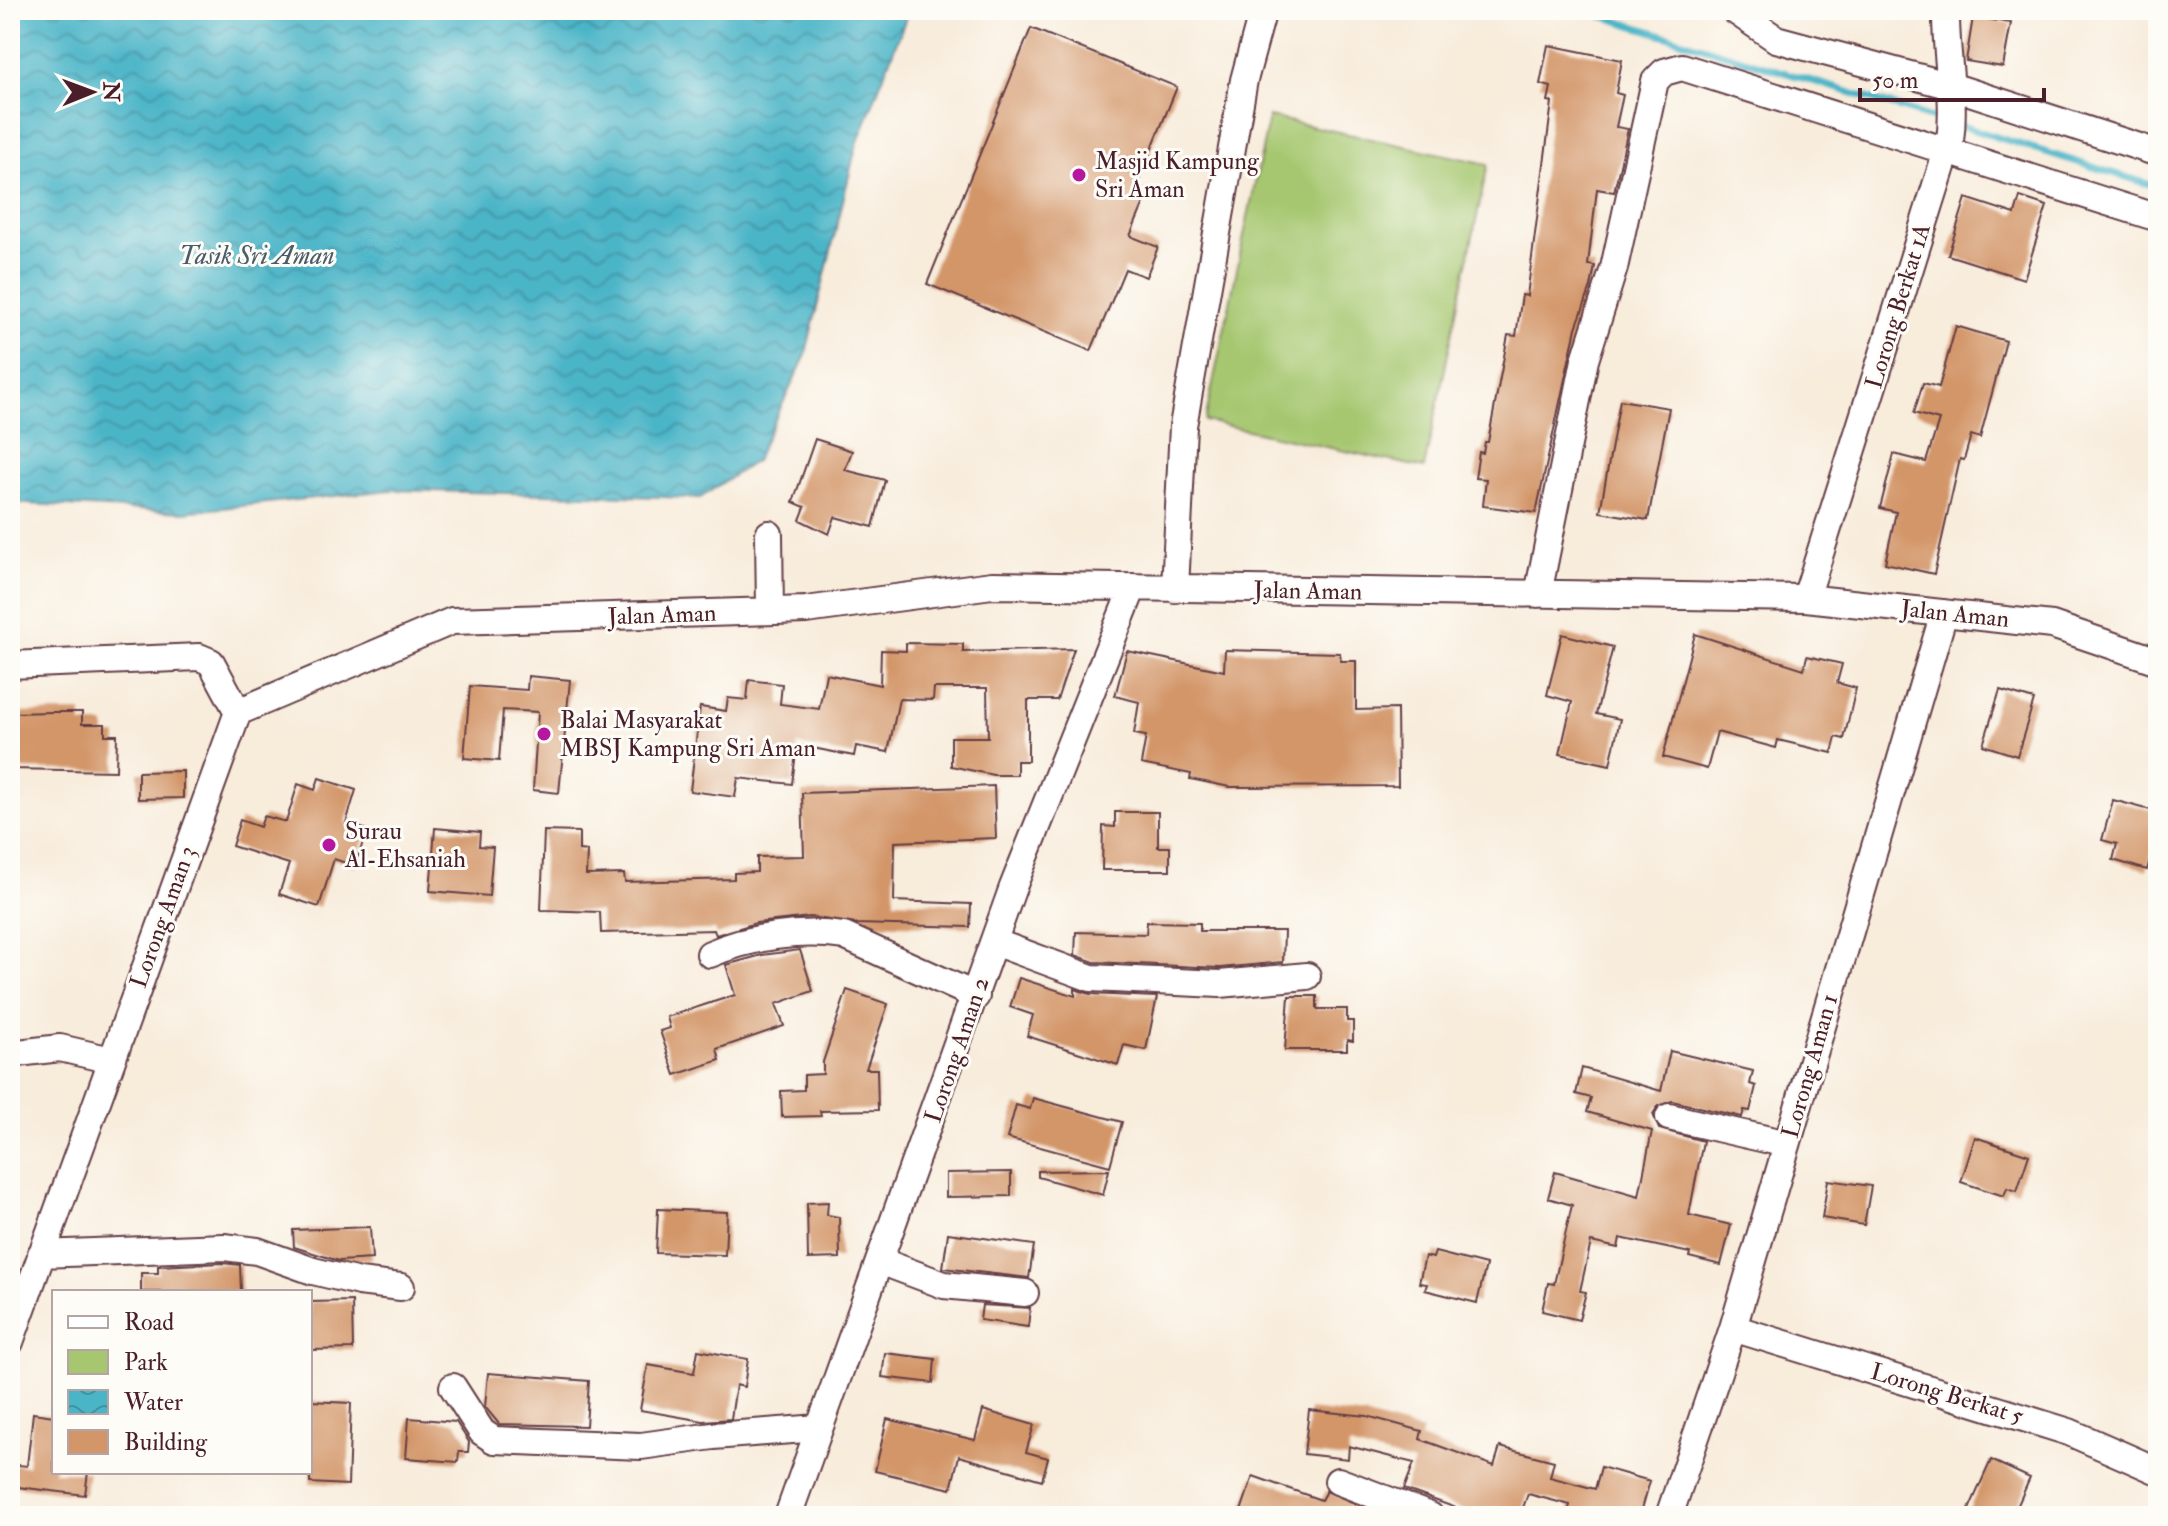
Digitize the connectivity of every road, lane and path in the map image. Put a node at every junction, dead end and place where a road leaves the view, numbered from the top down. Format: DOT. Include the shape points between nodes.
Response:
graph roads {
  1 [pos="1263,10"];
  2 [pos="1734,10"];
  3 [pos="1946,10"];
  4 [pos="1953,97"];
  5 [pos="1948,147"];
  6 [pos="2158,153"];
  7 [pos="2158,218"];
  8 [pos="769,534"];
  9 [pos="1133,587"];
  10 [pos="1175,589"];
  11 [pos="1538,594"];
  12 [pos="1806,598"];
  13 [pos="770,611"];
  14 [pos="1944,613"];
  15 [pos="2158,661"];
  16 [pos="10,665"];
  17 [pos="238,712"];
  18 [pos="994,942"];
  19 [pos="710,954"];
  20 [pos="1307,976"];
  21 [pos="976,996"];
  22 [pos="10,1054"];
  23 [pos="111,1060"];
  24 [pos="1669,1117"];
  25 [pos="1787,1144"];
  26 [pos="41,1254"];
  27 [pos="880,1261"];
  28 [pos="401,1287"];
  29 [pos="1025,1293"];
  30 [pos="1733,1328"];
  31 [pos="10,1342"];
  32 [pos="453,1387"];
  33 [pos="819,1428"];
  34 [pos="2158,1471"];
  35 [pos="1338,1481"];
  36 [pos="788,1516"];
  37 [pos="1430,1516"];
  38 [pos="1669,1516"];
  1 -- 10 [label="street" via="1244,80 1183,426"];
  2 -- 4 [label="street" via="1776,39"];
  3 -- 4 [label="street, Lorong Berkat 1A" via="1945,51"];
  4 -- 5 [label="street, Lorong Berkat 1A"];
  4 -- 6 [label="street"];
  5 -- 7 [label="street"];
  5 -- 11 [label="street" via="1682,67 1655,81 1614,268 1585,360"];
  5 -- 12 [label="street, Lorong Berkat 1A"];
  8 -- 13 [label="street"];
  9 -- 10 [label="street, Jalan Aman"];
  9 -- 13 [label="street, Jalan Aman" via="992,585"];
  9 -- 18 [label="street, Lorong Aman 2"];
  10 -- 11 [label="street, Jalan Aman"];
  11 -- 12 [label="street, Jalan Aman"];
  12 -- 14 [label="street, Jalan Aman"];
  13 -- 17 [label="street, Jalan Aman" via="452,621"];
  14 -- 15 [label="street, Jalan Aman" via="2052,625"];
  14 -- 25 [label="street, Lorong Aman 1"];
  16 -- 17 [label="street" via="199,657 211,662"];
  17 -- 23 [label="street, Lorong Aman 3"];
  18 -- 20 [label="street" via="1091,978 1220,984"];
  18 -- 21 [label="street, Lorong Aman 2"];
  19 -- 21 [label="street" via="738,942 833,934"];
  21 -- 27 [label="street, Lorong Aman 2"];
  22 -- 23 [label="street" via="60,1048"];
  23 -- 26 [label="street, Lorong Aman 3"];
  24 -- 25 [label="street"];
  25 -- 30 [label="street, Lorong Aman 1"];
  26 -- 28 [label="street" via="224,1247 257,1251 359,1282"];
  26 -- 31 [label="street, Lorong Aman 3"];
  27 -- 29 [label="street" via="944,1285"];
  27 -- 33 [label="street, Lorong Aman 2"];
  30 -- 34 [label="street, Lorong Berkat 5" via="2069,1432"];
  30 -- 38 [label="street, Lorong Aman 1"];
  32 -- 33 [label="street" via="482,1432 494,1440 641,1446"];
  33 -- 36 [label="street, Lorong Aman 2"];
  35 -- 37 [label="street"];
}
